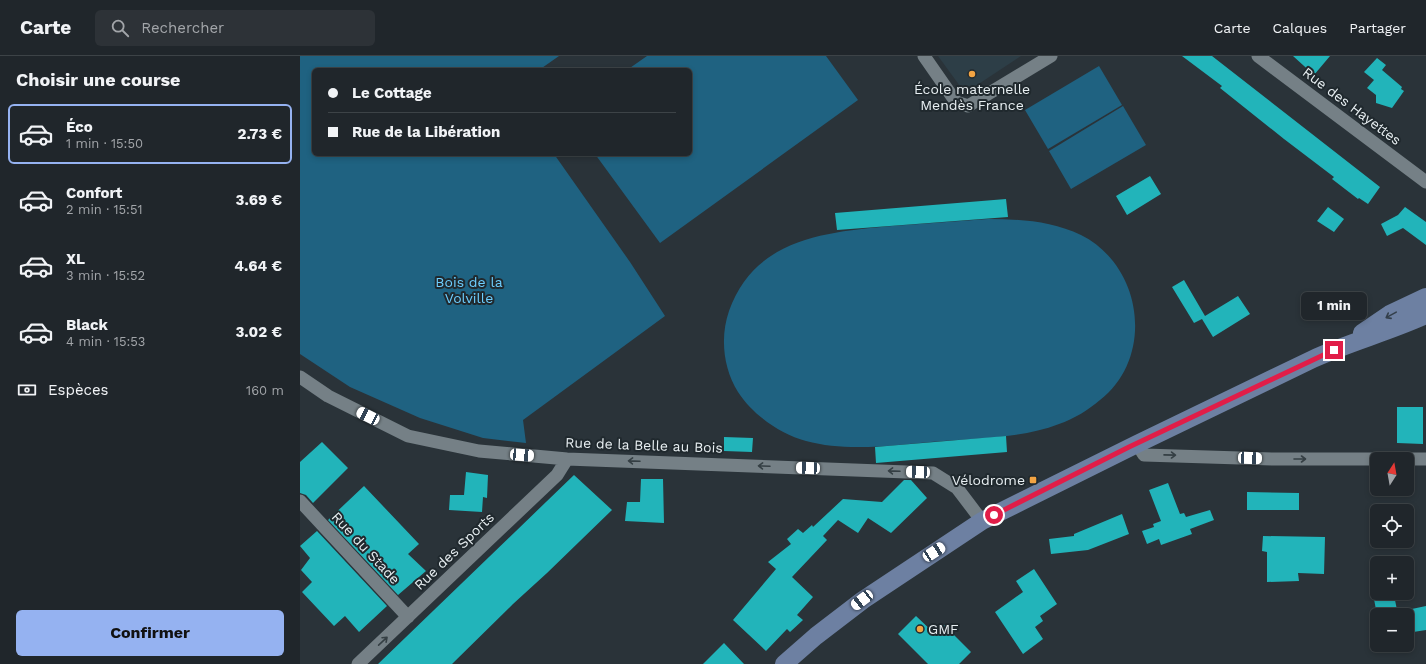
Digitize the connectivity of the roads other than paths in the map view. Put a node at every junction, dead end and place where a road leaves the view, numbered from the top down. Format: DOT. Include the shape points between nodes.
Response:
graph roads {
  1 [pos="924,56"];
  2 [pos="1051,56"];
  3 [pos="1258,56"];
  4 [pos="1426,182"];
  5 [pos="1426,297"];
  6 [pos="1426,315"];
  7 [pos="1338,348"];
  8 [pos="300,377"];
  9 [pos="1137,444"];
  10 [pos="567,459"];
  11 [pos="1370,459"];
  12 [pos="1414,459"];
  13 [pos="1426,459"];
  14 [pos="300,501"];
  15 [pos="982,521"];
  16 [pos="408,617"];
  17 [pos="358,664"];
  18 [pos="784,664"];
  1 -- 2 [label="street" via="956,102 968,106"];
  3 -- 4 [label="street, Rue des Hayettes"];
  5 -- 7 [label="main road, one-way" via="1390,314"];
  6 -- 7 [label="main road"];
  7 -- 9 [label="main road"];
  8 -- 10 [label="street, Rue de la Belle au Bois" via="328,396 408,436 479,451"];
  9 -- 11 [label="street, one-way" via="1144,455"];
  9 -- 15 [label="main road"];
  15 -- 10 [label="street, Rue de la Belle au Bois, one-way" via="957,488 933,472"];
  10 -- 16 [label="street, Rue des Sports" via="557,475"];
  12 -- 13 [label="street"];
  14 -- 16 [label="street, Rue du Stade"];
  15 -- 18 [label="main road" via="862,600"];
  17 -- 16 [label="street, Rue des Sports, one-way"];
}
